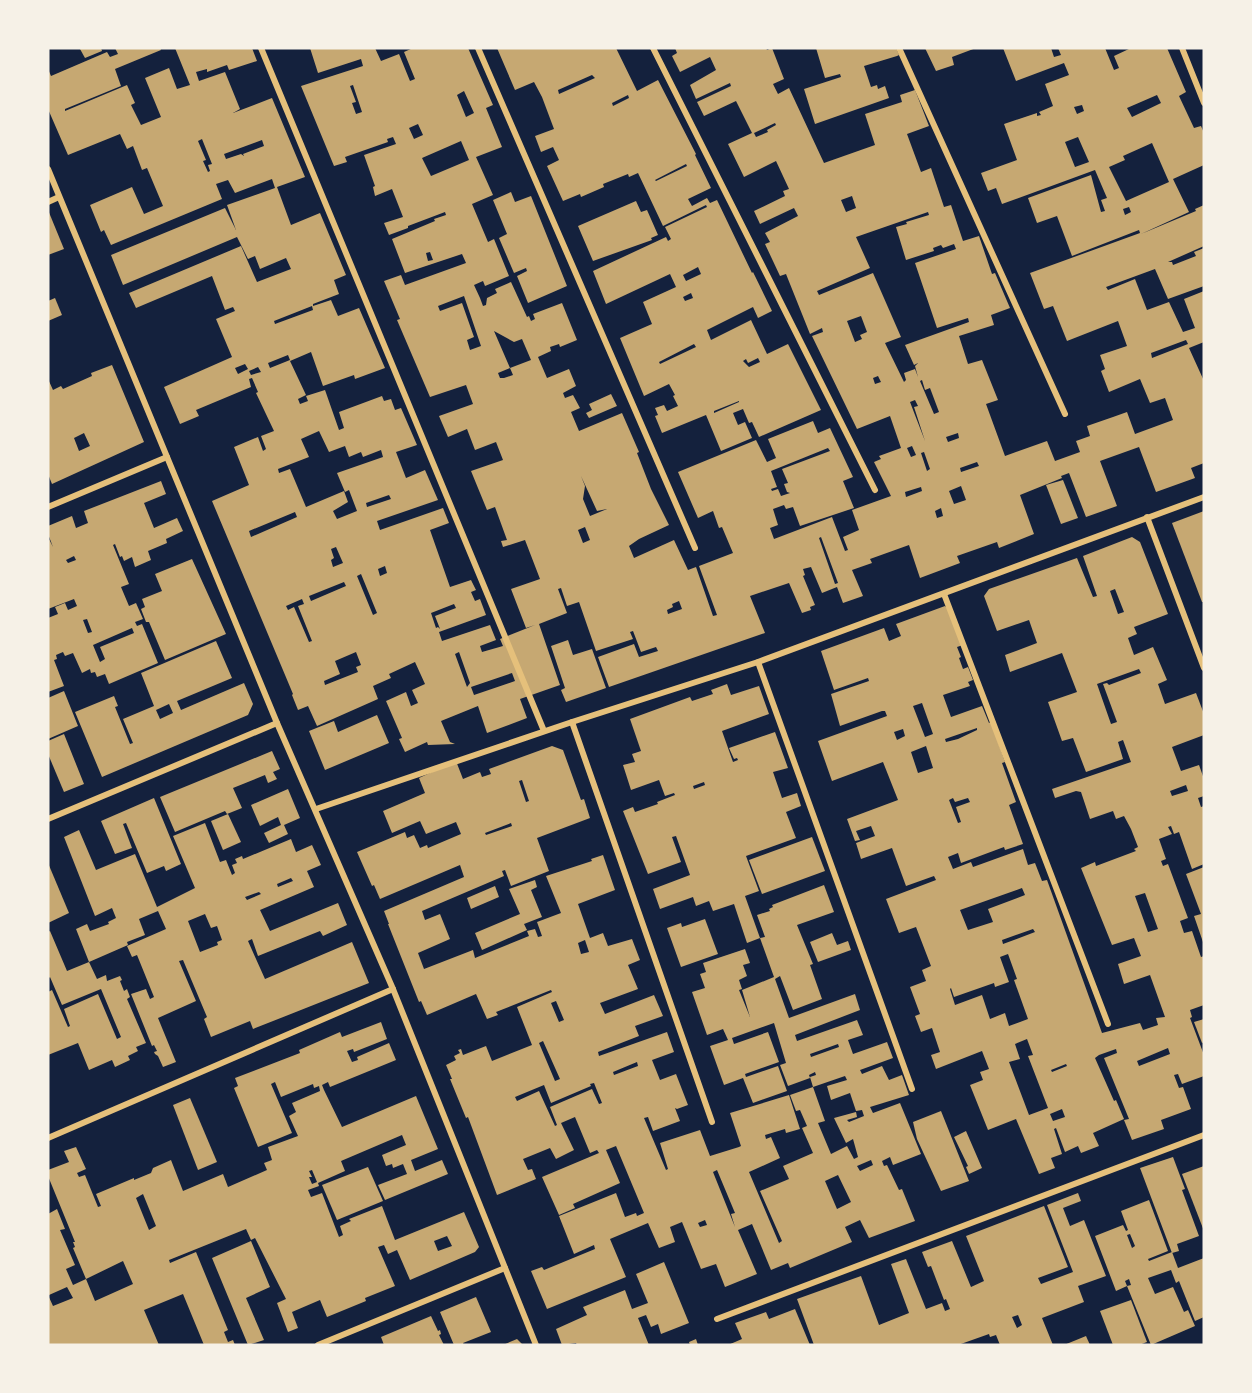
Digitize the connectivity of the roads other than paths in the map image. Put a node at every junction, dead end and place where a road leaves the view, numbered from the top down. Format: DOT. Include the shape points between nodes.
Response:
graph roads {
  1 [pos="261,48"];
  2 [pos="478,48"];
  3 [pos="654,48"];
  4 [pos="899,48"];
  5 [pos="1182,48"];
  6 [pos="1204,103"];
  7 [pos="48,169"];
  8 [pos="59,197"];
  9 [pos="48,202"];
  10 [pos="1065,414"];
  11 [pos="167,457"];
  12 [pos="874,490"];
  13 [pos="1204,498"];
  14 [pos="48,507"];
  15 [pos="1147,518"];
  16 [pos="695,548"];
  17 [pos="944,594"];
  18 [pos="758,662"];
  19 [pos="1204,668"];
  20 [pos="572,722"];
  21 [pos="277,723"];
  22 [pos="544,731"];
  23 [pos="316,809"];
  24 [pos="48,819"];
  25 [pos="393,989"];
  26 [pos="1108,1024"];
  27 [pos="912,1089"];
  28 [pos="712,1122"];
  29 [pos="1204,1135"];
  30 [pos="48,1138"];
  31 [pos="505,1268"];
  32 [pos="717,1319"];
  33 [pos="318,1345"];
  34 [pos="536,1345"];
  1 -- 22 [label="street"];
  2 -- 16 [label="street"];
  3 -- 12 [label="street"];
  4 -- 10 [label="street"];
  5 -- 6 [label="street"];
  7 -- 8 [label="street"];
  8 -- 9 [label="street"];
  8 -- 11 [label="street"];
  11 -- 14 [label="street"];
  11 -- 21 [label="street"];
  13 -- 15 [label="street"];
  15 -- 17 [label="street"];
  15 -- 19 [label="street"];
  17 -- 18 [label="street"];
  17 -- 26 [label="street"];
  18 -- 20 [label="street"];
  18 -- 27 [label="street"];
  20 -- 22 [label="street"];
  20 -- 28 [label="street"];
  21 -- 23 [label="street"];
  21 -- 24 [label="street"];
  22 -- 23 [label="street"];
  23 -- 25 [label="street"];
  25 -- 30 [label="street"];
  25 -- 31 [label="street"];
  29 -- 32 [label="street"];
  31 -- 33 [label="street"];
  31 -- 34 [label="street"];
}
